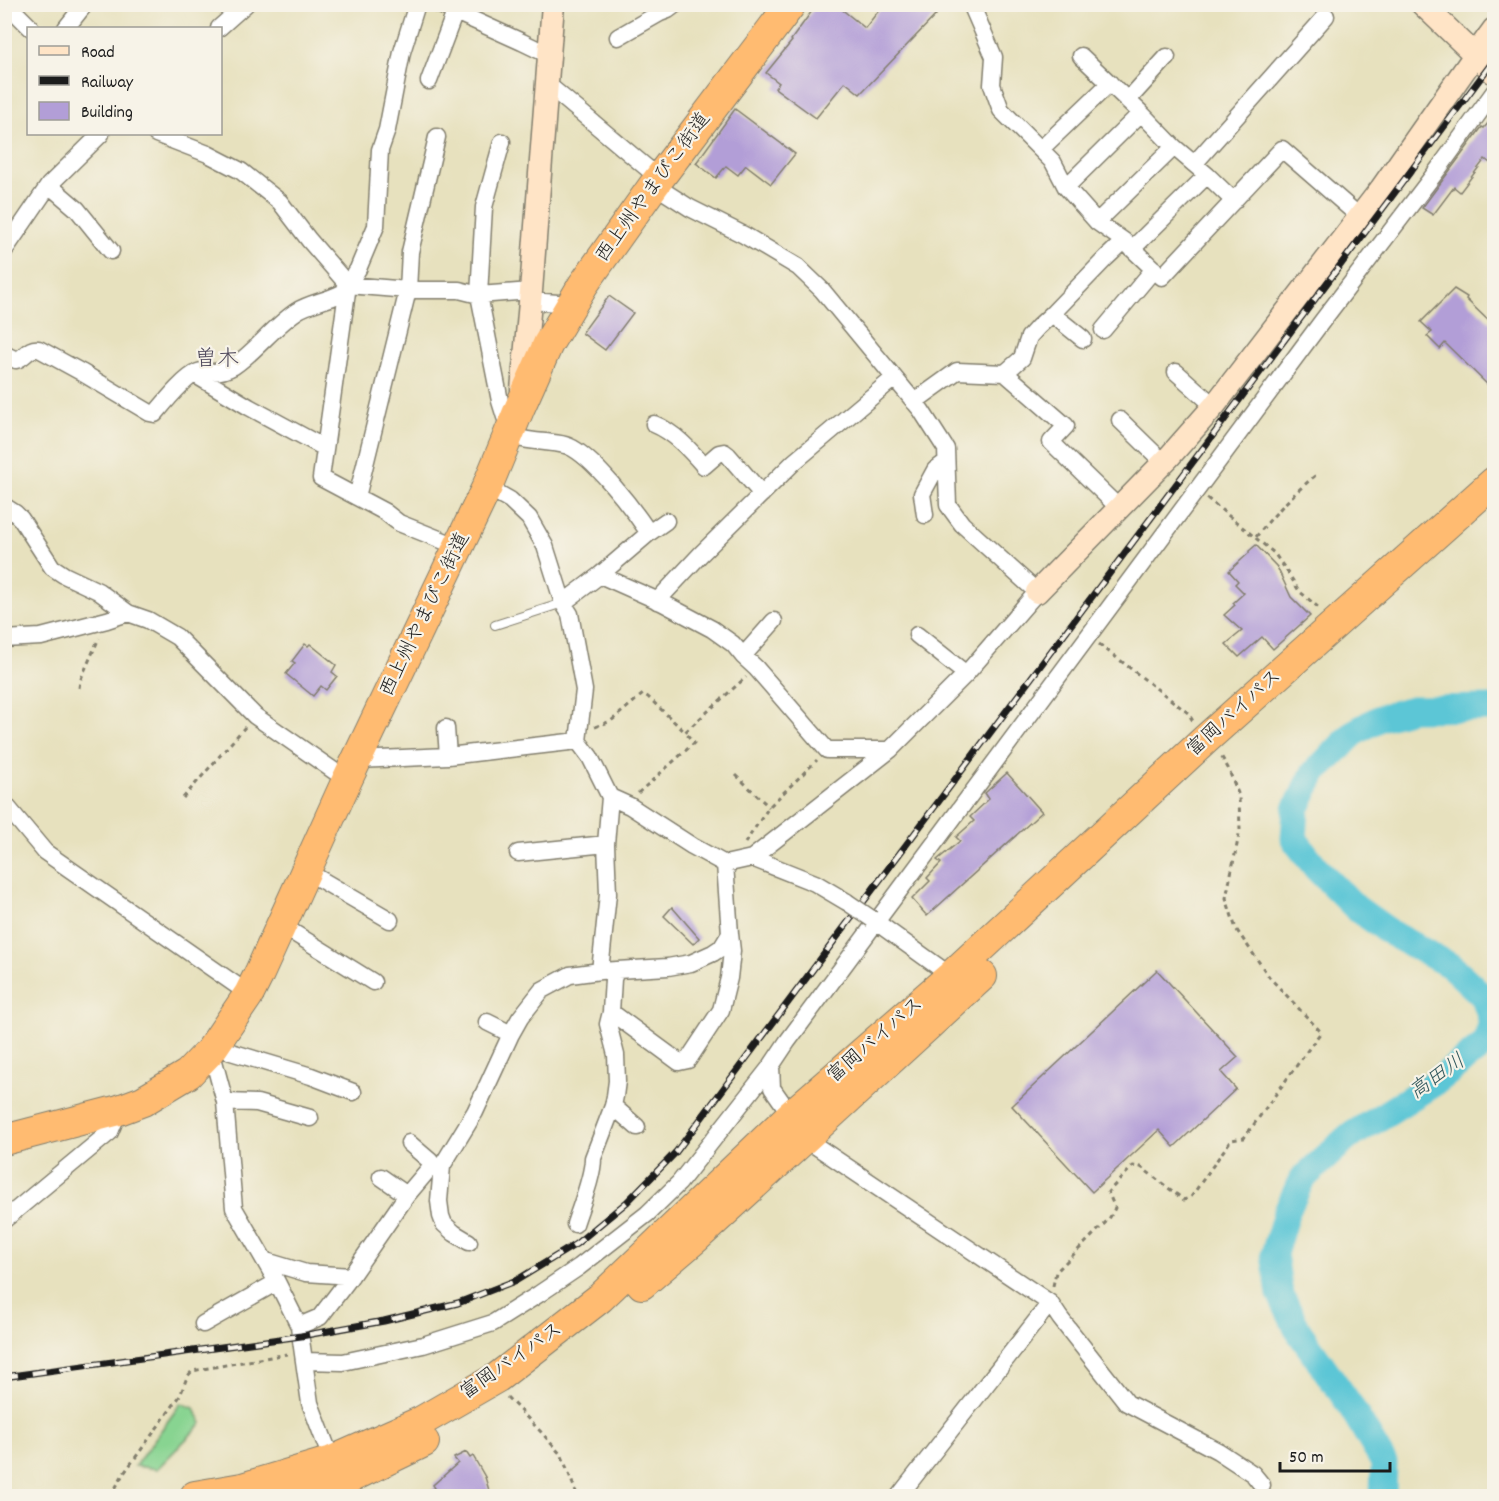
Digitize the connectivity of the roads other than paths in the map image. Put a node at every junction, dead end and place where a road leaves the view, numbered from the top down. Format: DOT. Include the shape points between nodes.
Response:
graph roads {
  1 [pos="7,4"];
  2 [pos="85,4"];
  3 [pos="246,4"];
  4 [pos="417,4"];
  5 [pos="438,4"];
  6 [pos="553,4"];
  7 [pos="676,4"];
  8 [pos="791,4"];
  9 [pos="971,4"];
  10 [pos="1422,4"];
  11 [pos="458,10"];
  12 [pos="1326,16"];
  13 [pos="30,27"];
  14 [pos="67,27"];
  15 [pos="220,27"];
  16 [pos="1494,29"];
  17 [pos="618,37"];
  18 [pos="1475,55"];
  19 [pos="549,56"];
  20 [pos="1081,56"];
  21 [pos="1167,57"];
  22 [pos="1494,73"];
  23 [pos="429,81"];
  24 [pos="1110,83"];
  25 [pos="547,84"];
  26 [pos="1494,92"];
  27 [pos="1128,100"];
  28 [pos="1141,113"];
  29 [pos="100,135"];
  30 [pos="159,135"];
  31 [pos="437,137"];
  32 [pos="502,142"];
  33 [pos="1174,147"];
  34 [pos="1041,149"];
  35 [pos="1194,164"];
  36 [pos="1208,176"];
  37 [pos="657,182"];
  38 [pos="49,185"];
  39 [pos="1066,187"];
  40 [pos="1234,201"];
  41 [pos="1360,217"];
  42 [pos="1097,222"];
  43 [pos="1128,245"];
  44 [pos="4,251"];
  45 [pos="111,251"];
  46 [pos="1154,269"];
  47 [pos="348,287"];
  48 [pos="408,290"];
  49 [pos="479,295"];
  50 [pos="531,296"];
  51 [pos="572,304"];
  52 [pos="1052,314"];
  53 [pos="1103,330"];
  54 [pos="1083,339"];
  55 [pos="4,354"];
  56 [pos="1176,372"];
  57 [pos="194,374"];
  58 [pos="1005,374"];
  59 [pos="894,378"];
  60 [pos="914,402"];
  61 [pos="1214,406"];
  62 [pos="1120,420"];
  63 [pos="514,423"];
  64 [pos="654,424"];
  65 [pos="325,448"];
  66 [pos="946,462"];
  67 [pos="1163,462"];
  68 [pos="1494,482"];
  69 [pos="487,487"];
  70 [pos="762,494"];
  71 [pos="357,497"];
  72 [pos="4,506"];
  73 [pos="1119,508"];
  74 [pos="1494,509"];
  75 [pos="925,515"];
  76 [pos="666,521"];
  77 [pos="649,533"];
  78 [pos="459,547"];
  79 [pos="600,574"];
  80 [pos="1037,592"];
  81 [pos="657,601"];
  82 [pos="563,603"];
  83 [pos="128,613"];
  84 [pos="774,621"];
  85 [pos="495,625"];
  86 [pos="917,635"];
  87 [pos="4,639"];
  88 [pos="743,656"];
  89 [pos="966,674"];
  90 [pos="446,728"];
  91 [pos="579,734"];
  92 [pos="1213,747"];
  93 [pos="890,750"];
  94 [pos="448,756"];
  95 [pos="352,770"];
  96 [pos="610,797"];
  97 [pos="4,803"];
  98 [pos="606,844"];
  99 [pos="518,854"];
  100 [pos="739,861"];
  101 [pos="306,871"];
  102 [pos="390,920"];
  103 [pos="874,921"];
  104 [pos="281,925"];
  105 [pos="730,934"];
  106 [pos="608,971"];
  107 [pos="951,976"];
  108 [pos="374,982"];
  109 [pos="249,993"];
  110 [pos="611,1012"];
  111 [pos="487,1022"];
  112 [pos="511,1034"];
  113 [pos="213,1048"];
  114 [pos="771,1066"];
  115 [pos="353,1092"];
  116 [pos="225,1102"];
  117 [pos="613,1107"];
  118 [pos="119,1110"];
  119 [pos="310,1118"];
  120 [pos="798,1126"];
  121 [pos="637,1127"];
  122 [pos="4,1140"];
  123 [pos="409,1143"];
  124 [pos="438,1167"];
  125 [pos="381,1178"];
  126 [pos="407,1195"];
  127 [pos="4,1220"];
  128 [pos="575,1224"];
  129 [pos="469,1242"];
  130 [pos="266,1261"];
  131 [pos="351,1276"];
  132 [pos="278,1282"];
  133 [pos="1050,1303"];
  134 [pos="203,1324"];
  135 [pos="299,1326"];
  136 [pos="304,1358"];
  137 [pos="339,1480"];
  138 [pos="1262,1485"];
  139 [pos="195,1497"];
  140 [pos="287,1497"];
  141 [pos="899,1497"];
  1 -- 13 [label="street"];
  2 -- 14 [label="street"];
  3 -- 15 [label="street"];
  4 -- 47 [label="street" via="380,150 376,226"];
  5 -- 11 [label="street"];
  6 -- 19 [label="street"];
  7 -- 17 [label="street"];
  8 -- 37 [label="highway, 西上州やまびこ街道"];
  9 -- 34 [label="street" via="994,57 992,85 1001,110"];
  10 -- 18 [label="street"];
  11 -- 19 [label="street"];
  11 -- 23 [label="street"];
  12 -- 35 [label="street"];
  16 -- 18 [label="street"];
  18 -- 22 [label="street"];
  18 -- 41 [label="street"];
  19 -- 25 [label="street"];
  20 -- 24 [label="street"];
  21 -- 27 [label="street"];
  24 -- 27 [label="street"];
  24 -- 34 [label="street"];
  25 -- 37 [label="street"];
  25 -- 50 [label="street"];
  26 -- 103 [label="street"];
  27 -- 28 [label="street"];
  28 -- 33 [label="street"];
  28 -- 39 [label="street"];
  29 -- 38 [label="street"];
  30 -- 47 [label="street" via="241,171 280,202"];
  31 -- 48 [label="street" via="410,252"];
  32 -- 49 [label="street" via="484,207"];
  33 -- 35 [label="street"];
  33 -- 42 [label="street"];
  34 -- 39 [label="street"];
  35 -- 36 [label="street"];
  36 -- 40 [label="street"];
  36 -- 43 [label="street"];
  37 -- 51 [label="highway, 西上州やまびこ街道"];
  37 -- 59 [label="street" via="690,208 798,267 822,290"];
  38 -- 44 [label="street"];
  38 -- 45 [label="street" via="77,209"];
  39 -- 42 [label="street"];
  40 -- 41 [label="street" via="1282,149"];
  40 -- 46 [label="street" via="1162,277"];
  41 -- 61 [label="street"];
  42 -- 43 [label="street"];
  43 -- 46 [label="street"];
  43 -- 52 [label="street" via="1075,289"];
  46 -- 53 [label="street"];
  47 -- 48 [label="street"];
  47 -- 57 [label="street" via="344,293 298,310 224,371"];
  47 -- 65 [label="street"];
  48 -- 49 [label="street" via="459,290"];
  48 -- 71 [label="street"];
  49 -- 50 [label="street"];
  49 -- 63 [label="street" via="500,402 505,417"];
  50 -- 51 [label="street"];
  50 -- 63 [label="street"];
  51 -- 63 [label="highway, 西上州やまびこ街道" via="548,344"];
  52 -- 54 [label="street"];
  52 -- 58 [label="street" via="1029,337 1022,358"];
  55 -- 57 [label="street" via="15,360 33,348 39,349 156,414"];
  56 -- 61 [label="street"];
  57 -- 65 [label="street"];
  58 -- 60 [label="street" via="957,371"];
  58 -- 73 [label="street" via="1066,426 1051,442"];
  59 -- 60 [label="street"];
  59 -- 70 [label="street"];
  60 -- 66 [label="street" via="946,449"];
  61 -- 67 [label="street"];
  62 -- 67 [label="street"];
  63 -- 69 [label="highway, 西上州やまびこ街道"];
  63 -- 77 [label="street" via="522,440 565,444 592,462"];
  64 -- 70 [label="street" via="693,452 704,466 724,452"];
  65 -- 71 [label="street" via="321,478"];
  66 -- 75 [label="street" via="935,470 922,494"];
  66 -- 80 [label="street" via="948,505 962,524"];
  67 -- 73 [label="street"];
  68 -- 92 [label="highway, 富岡バイパス" via="1336,623"];
  69 -- 78 [label="highway, 西上州やまびこ街道"];
  69 -- 82 [label="street" via="510,500 529,518 545,546"];
  70 -- 81 [label="street"];
  71 -- 78 [label="street" via="399,523"];
  72 -- 83 [label="street" via="21,519 52,567 98,591"];
  73 -- 80 [label="street"];
  74 -- 92 [label="highway, 富岡バイパス"];
  76 -- 77 [label="street"];
  77 -- 79 [label="street"];
  78 -- 95 [label="highway, 西上州やまびこ街道"];
  79 -- 81 [label="street"];
  79 -- 82 [label="street"];
  80 -- 89 [label="street"];
  81 -- 88 [label="street" via="712,629"];
  82 -- 85 [label="lane"];
  82 -- 91 [label="street" via="570,614 584,690"];
  83 -- 87 [label="street" via="41,637"];
  83 -- 95 [label="street" via="177,637 255,716"];
  84 -- 88 [label="street"];
  86 -- 89 [label="street"];
  88 -- 93 [label="street" via="827,750"];
  89 -- 93 [label="street"];
  90 -- 94 [label="street"];
  91 -- 94 [label="street"];
  91 -- 96 [label="street"];
  92 -- 107 [label="highway, 富岡バイパス"];
  92 -- 120 [label="highway, 富岡バイパス" via="967,990"];
  93 -- 100 [label="street"];
  94 -- 95 [label="street"];
  95 -- 101 [label="highway, 西上州やまびこ街道"];
  96 -- 98 [label="street"];
  96 -- 100 [label="street" via="692,846"];
  97 -- 109 [label="street" via="45,852"];
  98 -- 99 [label="street"];
  98 -- 106 [label="street"];
  100 -- 103 [label="street, bridge" via="815,883"];
  100 -- 105 [label="street"];
  101 -- 102 [label="street"];
  101 -- 104 [label="highway, 西上州やまびこ街道"];
  103 -- 107 [label="street"];
  103 -- 114 [label="street"];
  104 -- 108 [label="street"];
  104 -- 109 [label="highway, 西上州やまびこ街道"];
  105 -- 106 [label="street" via="713,953 691,963"];
  105 -- 110 [label="street" via="729,978 721,1010 688,1060 679,1062"];
  106 -- 110 [label="street" via="613,979"];
  106 -- 112 [label="street" via="570,975 542,990"];
  107 -- 120 [label="highway, 富岡バイパス"];
  109 -- 113 [label="highway, 西上州やまびこ街道"];
  110 -- 117 [label="street" via="608,1023 617,1067"];
  111 -- 112 [label="street"];
  112 -- 124 [label="street" via="475,1112"];
  113 -- 115 [label="street"];
  113 -- 116 [label="street"];
  113 -- 118 [label="highway, 西上州やまびこ街道" via="188,1074 143,1101"];
  114 -- 120 [label="street" via="772,1088"];
  114 -- 136 [label="street" via="679,1183 647,1214 579,1267 493,1323 423,1345 344,1362"];
  116 -- 119 [label="street" via="257,1103"];
  116 -- 130 [label="street" via="234,1208"];
  117 -- 121 [label="street"];
  117 -- 128 [label="street" via="593,1158"];
  118 -- 122 [label="highway, 西上州やまびこ街道"];
  118 -- 127 [label="street" via="110,1132"];
  120 -- 133 [label="street"];
  120 -- 137 [label="highway, 富岡バイパス" via="600,1298 498,1377 420,1422"];
  120 -- 137 [label="highway, 富岡バイパス" via="697,1237 612,1311 504,1394 431,1438"];
  123 -- 124 [label="street"];
  124 -- 126 [label="street" via="429,1169"];
  124 -- 129 [label="street" via="444,1224"];
  125 -- 126 [label="street"];
  126 -- 131 [label="street"];
  130 -- 131 [label="street" via="306,1273"];
  130 -- 132 [label="street"];
  131 -- 135 [label="street" via="321,1317"];
  132 -- 134 [label="street"];
  132 -- 135 [label="street"];
  133 -- 138 [label="street" via="1127,1403 1218,1451 1253,1474"];
  133 -- 141 [label="street"];
  135 -- 136 [label="street"];
  136 -- 137 [label="street" via="310,1403"];
  137 -- 139 [label="highway, 富岡バイパス" via="242,1488"];
  137 -- 140 [label="highway, 富岡バイパス"];
}
